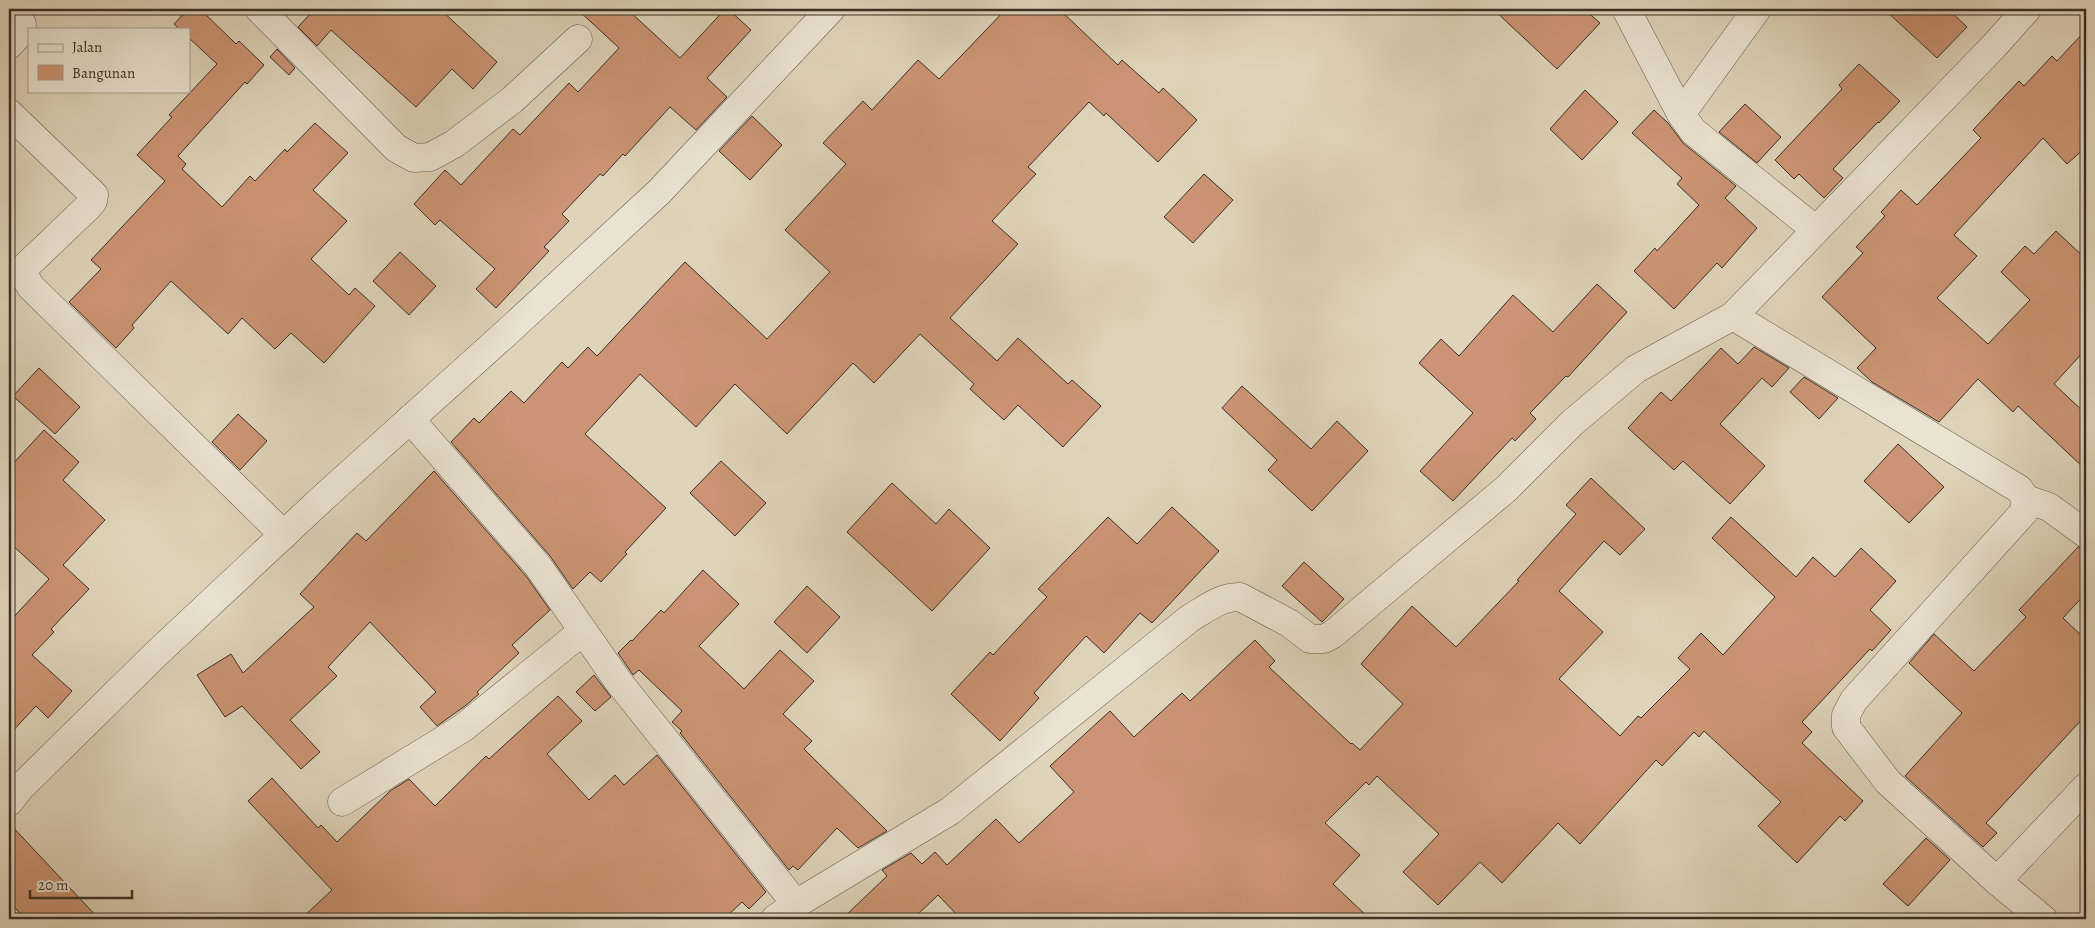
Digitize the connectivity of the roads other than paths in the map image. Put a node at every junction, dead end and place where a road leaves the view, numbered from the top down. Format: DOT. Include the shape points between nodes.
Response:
graph roads {
  1 [pos="259,9"];
  2 [pos="831,9"];
  3 [pos="1626,9"];
  4 [pos="1757,9"];
  5 [pos="2027,9"];
  6 [pos="9,12"];
  7 [pos="578,39"];
  8 [pos="9,46"];
  9 [pos="9,113"];
  10 [pos="1681,114"];
  11 [pos="1816,230"];
  12 [pos="1733,316"];
  13 [pos="410,419"];
  14 [pos="2026,499"];
  15 [pos="2086,534"];
  16 [pos="284,535"];
  17 [pos="583,631"];
  18 [pos="2086,787"];
  19 [pos="9,802"];
  20 [pos="342,802"];
  21 [pos="1997,881"];
  22 [pos="786,912"];
  23 [pos="2044,919"];
  1 -- 7 [label="street" via="396,148 414,158 430,157 454,144 512,100"];
  2 -- 13 [label="street" via="659,192"];
  3 -- 10 [label="street"];
  4 -- 10 [label="street"];
  5 -- 11 [label="street"];
  6 -- 8 [label="street" via="22,24 20,33"];
  9 -- 16 [label="street" via="94,195 88,207 24,268 23,274 31,287"];
  10 -- 11 [label="street" via="1701,138"];
  11 -- 12 [label="street"];
  12 -- 14 [label="street" via="2019,489"];
  12 -- 22 [label="street" via="1636,369 1572,423 1506,489 1332,634 1324,639 1310,639 1289,623 1240,597 1220,601 1189,619 950,811"];
  13 -- 16 [label="street"];
  13 -- 17 [label="street" via="538,566"];
  14 -- 15 [label="street" via="2049,507"];
  14 -- 21 [label="street" via="2024,512 1854,700 1846,715 1846,727 1888,782"];
  16 -- 19 [label="street" via="148,662"];
  17 -- 20 [label="street" via="463,728"];
  17 -- 22 [label="street"];
  18 -- 21 [label="street"];
  21 -- 23 [label="street"];
}
